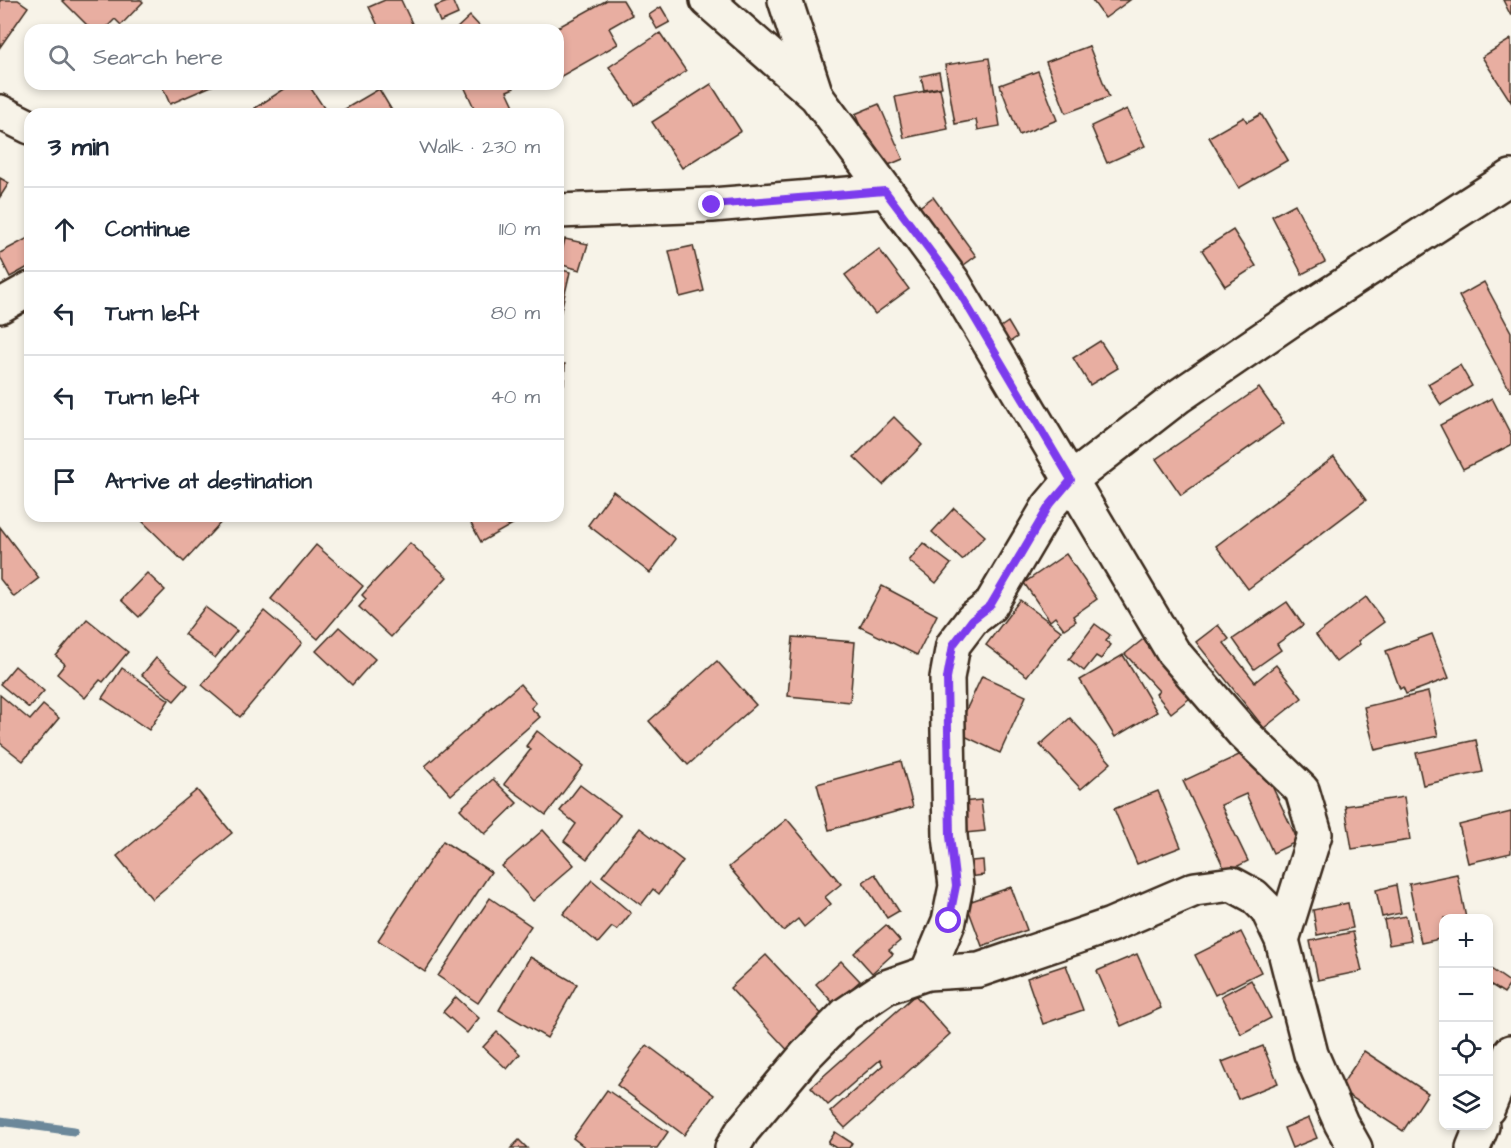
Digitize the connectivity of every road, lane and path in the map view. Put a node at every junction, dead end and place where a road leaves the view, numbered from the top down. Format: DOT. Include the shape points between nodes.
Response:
graph roads {
  1 [pos="707,0"];
  2 [pos="785,0"];
  3 [pos="816,96"];
  4 [pos="0,112"];
  5 [pos="24,125"];
  6 [pos="1511,177"];
  7 [pos="885,191"];
  8 [pos="564,211"];
  9 [pos="24,292"];
  10 [pos="0,306"];
  11 [pos="1071,480"];
  12 [pos="1282,940"];
  13 [pos="927,973"];
  14 [pos="1511,1052"];
  15 [pos="1493,1096"];
  16 [pos="1480,1130"];
  17 [pos="732,1148"];
  18 [pos="1355,1148"];
  19 [pos="1473,1148"];
  1 -- 3 [label="street"];
  2 -- 3 [label="street"];
  3 -- 7 [label="street"];
  4 -- 5 [label="street"];
  6 -- 11 [label="street" via="1179,396"];
  7 -- 8 [label="street" via="712,205"];
  7 -- 11 [label="street" via="952,280"];
  9 -- 10 [label="street"];
  11 -- 12 [label="street" via="1173,652 1243,733 1302,790 1315,834"];
  11 -- 13 [label="street" via="1049,506 990,606 972,620 953,645 947,678 950,836 956,886 949,921"];
  12 -- 13 [label="street" via="1267,909 1254,896 1232,884 1195,888 1111,925 979,970"];
  12 -- 18 [label="street" via="1311,1054"];
  13 -- 17 [label="street" via="886,987 846,1014 743,1130"];
  14 -- 15 [label="street"];
  16 -- 19 [label="street"];
}
